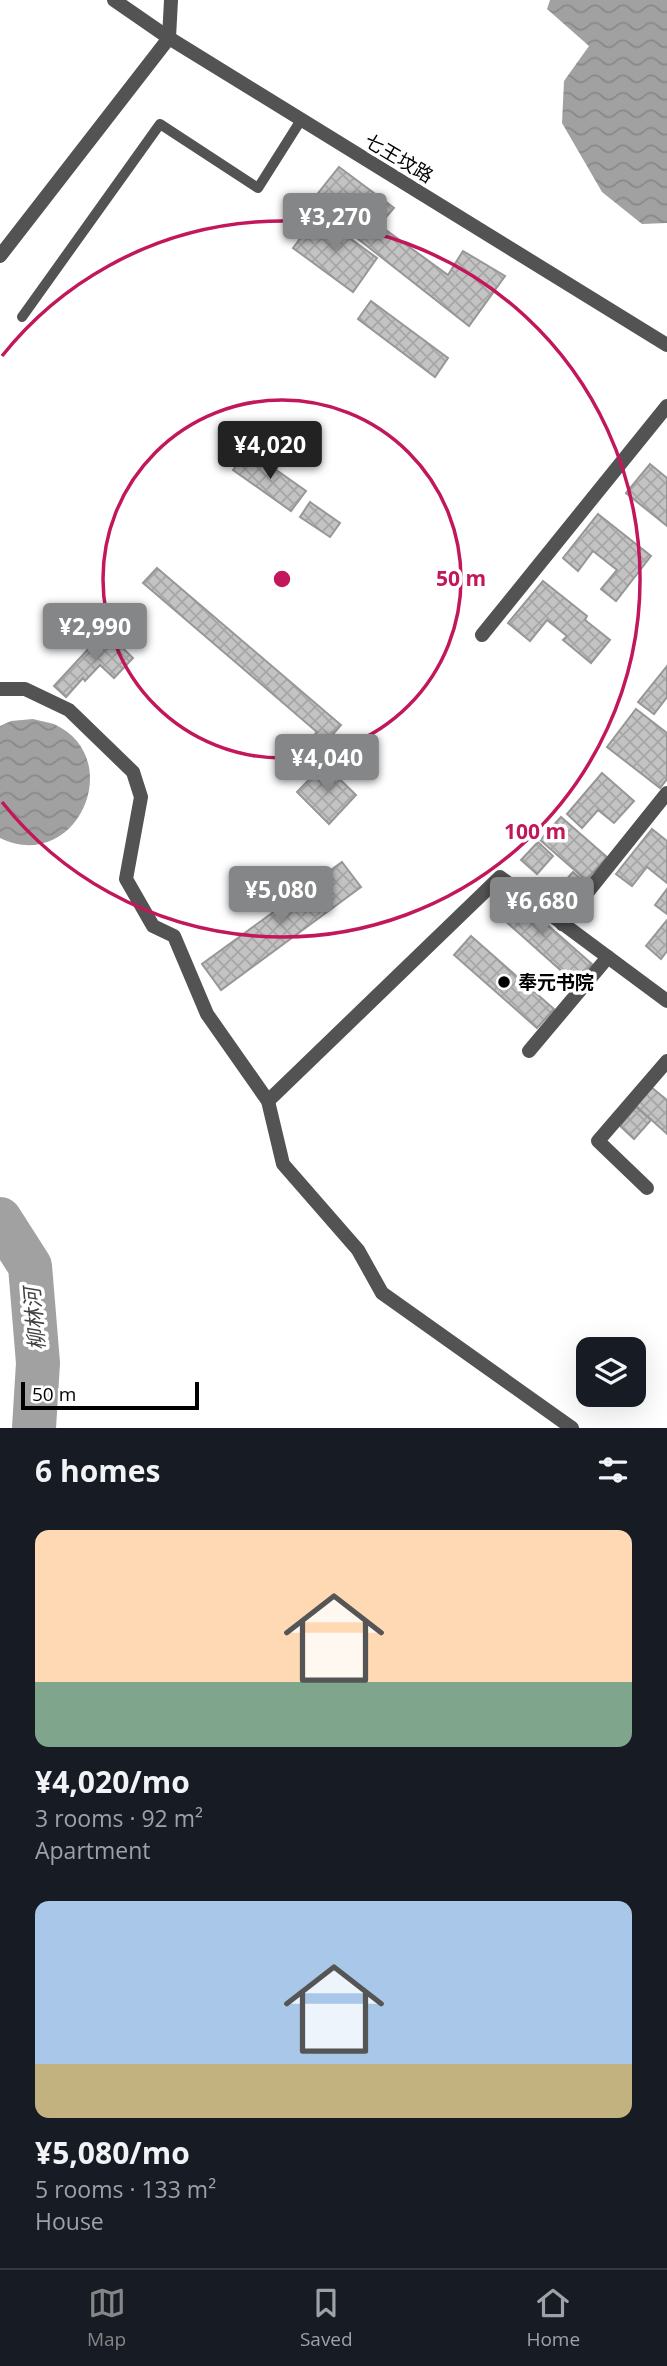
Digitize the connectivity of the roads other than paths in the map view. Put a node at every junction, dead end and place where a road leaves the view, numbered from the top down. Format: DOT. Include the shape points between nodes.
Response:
graph roads {
  1 [pos="114,0"];
  2 [pos="171,0"];
  3 [pos="169,38"];
  4 [pos="301,120"];
  5 [pos="0,256"];
  6 [pos="22,317"];
  7 [pos="667,345"];
  8 [pos="667,406"];
  9 [pos="482,635"];
  10 [pos="0,689"];
  11 [pos="667,793"];
  12 [pos="562,923"];
  13 [pos="608,957"];
  14 [pos="667,1001"];
  15 [pos="529,1051"];
  16 [pos="667,1061"];
  17 [pos="268,1101"];
  18 [pos="647,1188"];
  19 [pos="572,1428"];
  1 -- 3 [label="street, 七王坟路"];
  2 -- 3 [label="street"];
  3 -- 4 [label="street, 七王坟路"];
  3 -- 5 [label="street"];
  4 -- 6 [label="lane" via="258,188 160,124"];
  4 -- 7 [label="street, 七王坟路"];
  8 -- 9 [label="street"];
  10 -- 17 [label="street" via="25,689 69,710 133,772 141,797 126,879 153,926 174,936 207,1014"];
  11 -- 12 [label="street"];
  12 -- 13 [label="street"];
  12 -- 17 [label="street" via="500,877"];
  13 -- 14 [label="street"];
  13 -- 15 [label="street"];
  16 -- 18 [label="street" via="598,1140"];
  17 -- 19 [label="street" via="284,1164 358,1250 382,1293"];
}
